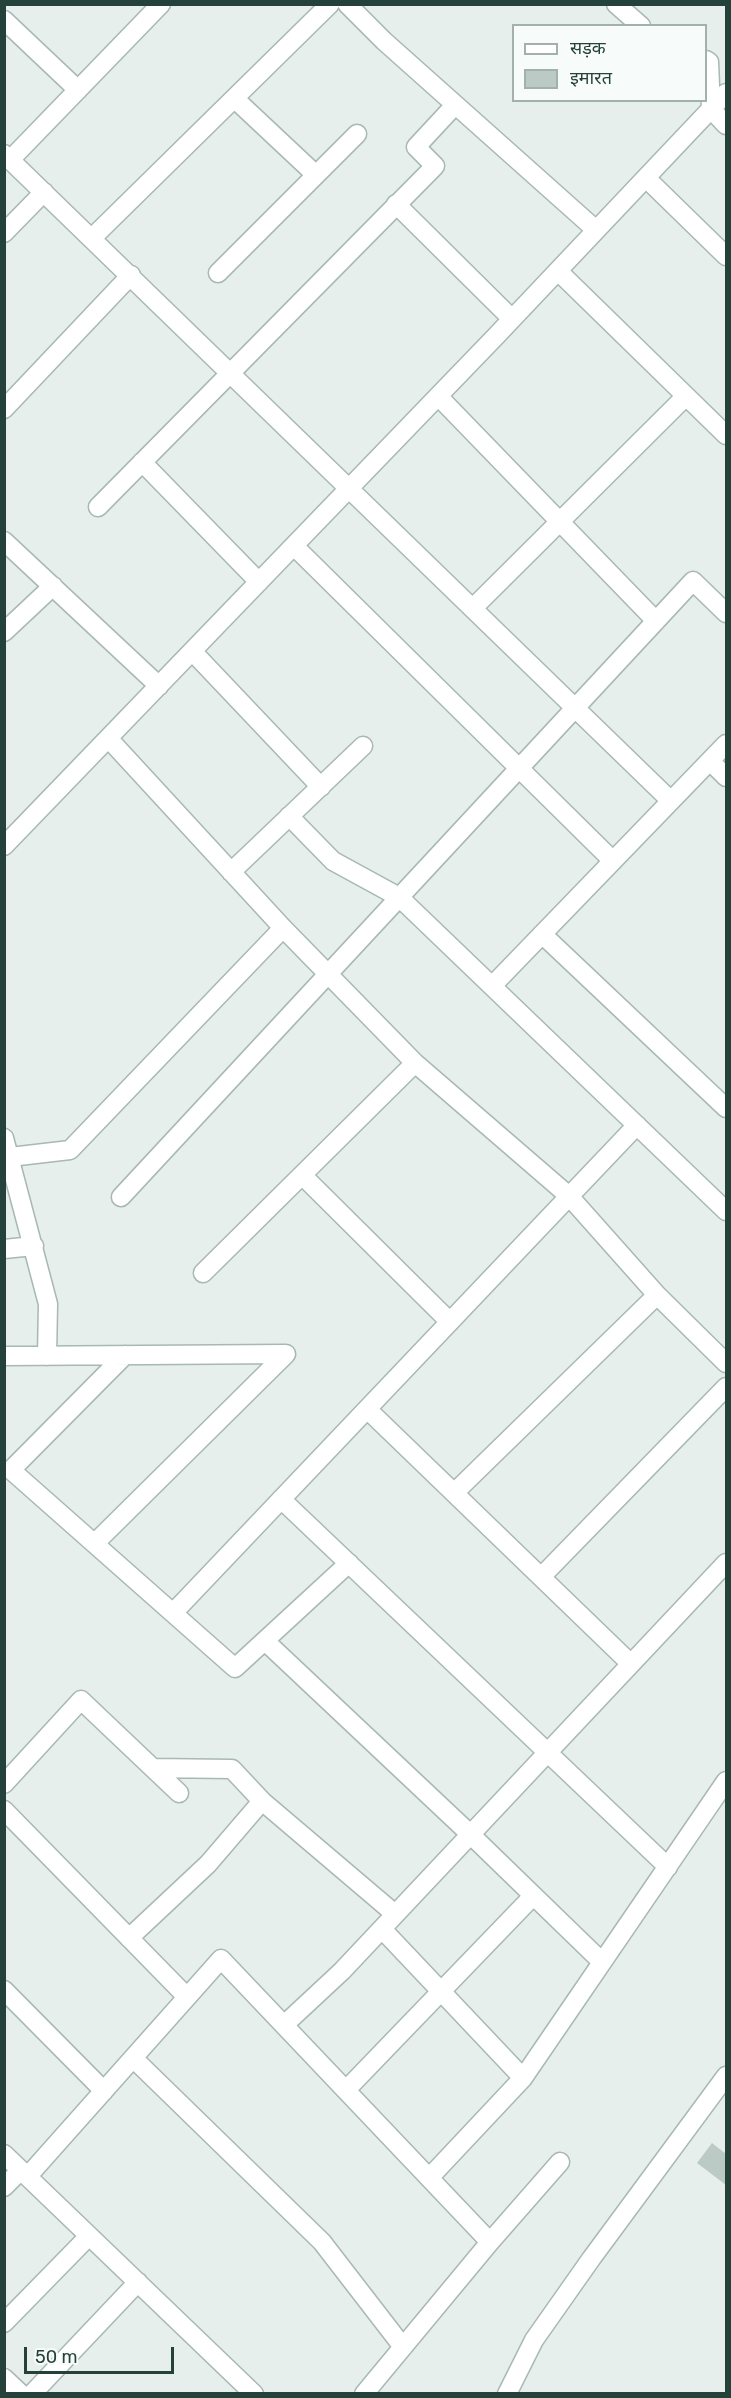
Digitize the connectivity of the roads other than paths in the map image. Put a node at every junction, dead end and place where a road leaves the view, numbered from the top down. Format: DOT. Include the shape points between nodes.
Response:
graph roads {
  1 [pos="161,4"];
  2 [pos="330,4"];
  3 [pos="347,4"];
  4 [pos="616,4"];
  5 [pos="4,21"];
  6 [pos="638,24"];
  7 [pos="707,61"];
  8 [pos="78,90"];
  9 [pos="726,93"];
  10 [pos="235,99"];
  11 [pos="455,105"];
  12 [pos="711,109"];
  13 [pos="726,125"];
  14 [pos="357,134"];
  15 [pos="7,157"];
  16 [pos="316,175"];
  17 [pos="646,178"];
  18 [pos="44,192"];
  19 [pos="396,204"];
  20 [pos="596,230"];
  21 [pos="4,232"];
  22 [pos="92,238"];
  23 [pos="726,256"];
  24 [pos="558,271"];
  25 [pos="218,273"];
  26 [pos="131,275"];
  27 [pos="512,319"];
  28 [pos="230,373"];
  29 [pos="438,396"];
  30 [pos="686,396"];
  31 [pos="4,409"];
  32 [pos="726,435"];
  33 [pos="142,462"];
  34 [pos="349,488"];
  35 [pos="98,507"];
  36 [pos="560,521"];
  37 [pos="4,541"];
  38 [pos="294,546"];
  39 [pos="259,582"];
  40 [pos="53,586"];
  41 [pos="473,608"];
  42 [pos="726,613"];
  43 [pos="656,621"];
  44 [pos="4,632"];
  45 [pos="192,651"];
  46 [pos="159,686"];
  47 [pos="575,708"];
  48 [pos="108,738"];
  49 [pos="726,744"];
  50 [pos="363,747"];
  51 [pos="710,761"];
  52 [pos="520,768"];
  53 [pos="726,777"];
  54 [pos="321,787"];
  55 [pos="671,801"];
  56 [pos="289,816"];
  57 [pos="4,846"];
  58 [pos="614,861"];
  59 [pos="231,872"];
  60 [pos="399,897"];
  61 [pos="283,928"];
  62 [pos="542,934"];
  63 [pos="328,974"];
  64 [pos="492,986"];
  65 [pos="415,1063"];
  66 [pos="726,1108"];
  67 [pos="637,1125"];
  68 [pos="4,1137"];
  69 [pos="10,1157"];
  70 [pos="302,1175"];
  71 [pos="569,1196"];
  72 [pos="121,1197"];
  73 [pos="726,1211"];
  74 [pos="34,1246"];
  75 [pos="4,1249"];
  76 [pos="203,1273"];
  77 [pos="657,1294"];
  78 [pos="450,1322"];
  79 [pos="125,1355"];
  80 [pos="4,1356"];
  81 [pos="47,1356"];
  82 [pos="726,1363"];
  83 [pos="726,1387"];
  84 [pos="367,1409"];
  85 [pos="454,1493"];
  86 [pos="281,1499"];
  87 [pos="95,1543"];
  88 [pos="349,1563"];
  89 [pos="726,1563"];
  90 [pos="541,1577"];
  91 [pos="173,1613"];
  92 [pos="265,1641"];
  93 [pos="631,1664"];
  94 [pos="547,1753"];
  95 [pos="153,1768"];
  96 [pos="726,1781"];
  97 [pos="4,1784"];
  98 [pos="179,1793"];
  99 [pos="262,1801"];
  100 [pos="4,1810"];
  101 [pos="470,1834"];
  102 [pos="668,1866"];
  103 [pos="533,1896"];
  104 [pos="395,1914"];
  105 [pos="382,1929"];
  106 [pos="129,1938"];
  107 [pos="602,1962"];
  108 [pos="4,1990"];
  109 [pos="440,1991"];
  110 [pos="187,1997"];
  111 [pos="284,2025"];
  112 [pos="133,2058"];
  113 [pos="726,2076"];
  114 [pos="523,2078"];
  115 [pos="346,2090"];
  116 [pos="104,2091"];
  117 [pos="4,2154"];
  118 [pos="560,2162"];
  119 [pos="24,2173"];
  120 [pos="429,2178"];
  121 [pos="4,2187"];
  122 [pos="89,2236"];
  123 [pos="490,2242"];
  124 [pos="138,2282"];
  125 [pos="4,2323"];
  126 [pos="403,2347"];
  127 [pos="4,2378"];
  128 [pos="21,2394"];
  129 [pos="32,2394"];
  130 [pos="254,2394"];
  131 [pos="364,2394"];
  132 [pos="507,2394"];
  1 -- 8 [label="street"];
  2 -- 10 [label="street"];
  3 -- 11 [label="street"];
  4 -- 6 [label="street"];
  5 -- 8 [label="street"];
  7 -- 12 [label="street"];
  8 -- 15 [label="street"];
  9 -- 12 [label="street"];
  10 -- 16 [label="street"];
  10 -- 22 [label="street"];
  11 -- 19 [label="street" via="416,147 435,165"];
  11 -- 20 [label="street"];
  12 -- 13 [label="street"];
  12 -- 17 [label="street"];
  14 -- 16 [label="street"];
  15 -- 18 [label="street"];
  16 -- 25 [label="street"];
  17 -- 20 [label="street"];
  17 -- 23 [label="street"];
  18 -- 21 [label="street"];
  18 -- 22 [label="street"];
  19 -- 27 [label="street"];
  19 -- 28 [label="street"];
  20 -- 24 [label="street"];
  22 -- 26 [label="street"];
  24 -- 27 [label="street"];
  24 -- 30 [label="street"];
  26 -- 28 [label="street"];
  26 -- 31 [label="street"];
  27 -- 29 [label="street"];
  28 -- 33 [label="street"];
  28 -- 34 [label="street"];
  29 -- 34 [label="street"];
  29 -- 36 [label="street"];
  30 -- 32 [label="street"];
  30 -- 36 [label="street"];
  33 -- 35 [label="street"];
  33 -- 39 [label="street"];
  34 -- 38 [label="street"];
  34 -- 41 [label="street"];
  36 -- 41 [label="street"];
  36 -- 43 [label="street"];
  37 -- 40 [label="street"];
  38 -- 39 [label="street"];
  38 -- 52 [label="street"];
  39 -- 45 [label="street"];
  40 -- 44 [label="street"];
  40 -- 46 [label="street"];
  41 -- 47 [label="street"];
  42 -- 43 [label="street" via="693,581"];
  43 -- 47 [label="street"];
  45 -- 46 [label="street"];
  45 -- 54 [label="street"];
  46 -- 48 [label="street"];
  47 -- 52 [label="street"];
  47 -- 55 [label="street"];
  48 -- 57 [label="street"];
  48 -- 59 [label="street"];
  49 -- 51 [label="street"];
  50 -- 54 [label="street"];
  51 -- 53 [label="street"];
  51 -- 55 [label="street"];
  52 -- 58 [label="street"];
  52 -- 60 [label="street"];
  54 -- 56 [label="street"];
  55 -- 58 [label="street"];
  56 -- 59 [label="street"];
  56 -- 60 [label="street" via="333,861"];
  58 -- 62 [label="street"];
  59 -- 61 [label="street"];
  60 -- 63 [label="street"];
  60 -- 64 [label="street"];
  61 -- 63 [label="street"];
  61 -- 69 [label="street" via="70,1150"];
  62 -- 64 [label="street"];
  62 -- 66 [label="street"];
  63 -- 65 [label="street"];
  63 -- 72 [label="street"];
  64 -- 67 [label="street"];
  65 -- 70 [label="street"];
  65 -- 71 [label="street"];
  67 -- 71 [label="street"];
  67 -- 73 [label="street"];
  68 -- 69 [label="street"];
  69 -- 74 [label="street"];
  70 -- 76 [label="street"];
  70 -- 78 [label="street"];
  71 -- 77 [label="street"];
  71 -- 78 [label="street"];
  74 -- 75 [label="street"];
  74 -- 81 [label="street" via="48,1304"];
  77 -- 82 [label="street"];
  77 -- 85 [label="street"];
  78 -- 84 [label="street"];
  79 -- 81 [label="street"];
  79 -- 87 [label="street" via="11,1470"];
  79 -- 87 [label="street" via="286,1354"];
  80 -- 81 [label="street"];
  83 -- 90 [label="street"];
  84 -- 85 [label="street"];
  84 -- 86 [label="street"];
  85 -- 90 [label="street"];
  86 -- 88 [label="street"];
  86 -- 91 [label="street"];
  87 -- 91 [label="street"];
  88 -- 92 [label="street"];
  88 -- 94 [label="street"];
  89 -- 93 [label="street"];
  90 -- 93 [label="street"];
  91 -- 92 [label="street" via="235,1668"];
  92 -- 101 [label="street"];
  93 -- 94 [label="street"];
  94 -- 101 [label="street"];
  94 -- 102 [label="street"];
  95 -- 97 [label="street" via="81,1700"];
  95 -- 98 [label="street"];
  95 -- 99 [label="street" via="232,1769"];
  96 -- 102 [label="street"];
  99 -- 104 [label="street"];
  99 -- 106 [label="street" via="208,1864"];
  100 -- 106 [label="street"];
  101 -- 103 [label="street"];
  101 -- 104 [label="street"];
  102 -- 107 [label="street"];
  103 -- 107 [label="street"];
  103 -- 109 [label="street"];
  104 -- 105 [label="street"];
  105 -- 109 [label="street"];
  105 -- 111 [label="street"];
  106 -- 110 [label="street"];
  107 -- 114 [label="street"];
  108 -- 116 [label="street"];
  109 -- 114 [label="street"];
  109 -- 115 [label="street"];
  110 -- 111 [label="street" via="221,1959"];
  110 -- 112 [label="street"];
  111 -- 115 [label="street"];
  112 -- 116 [label="street"];
  112 -- 126 [label="street" via="322,2241"];
  113 -- 132 [label="street" via="534,2340"];
  114 -- 120 [label="street"];
  115 -- 120 [label="street"];
  116 -- 119 [label="street"];
  117 -- 119 [label="street"];
  118 -- 123 [label="street"];
  119 -- 121 [label="street"];
  119 -- 122 [label="street"];
  120 -- 123 [label="street"];
  122 -- 124 [label="street"];
  122 -- 125 [label="street"];
  123 -- 126 [label="street"];
  124 -- 129 [label="street"];
  124 -- 130 [label="street"];
  126 -- 131 [label="street"];
  127 -- 128 [label="street"];
}
